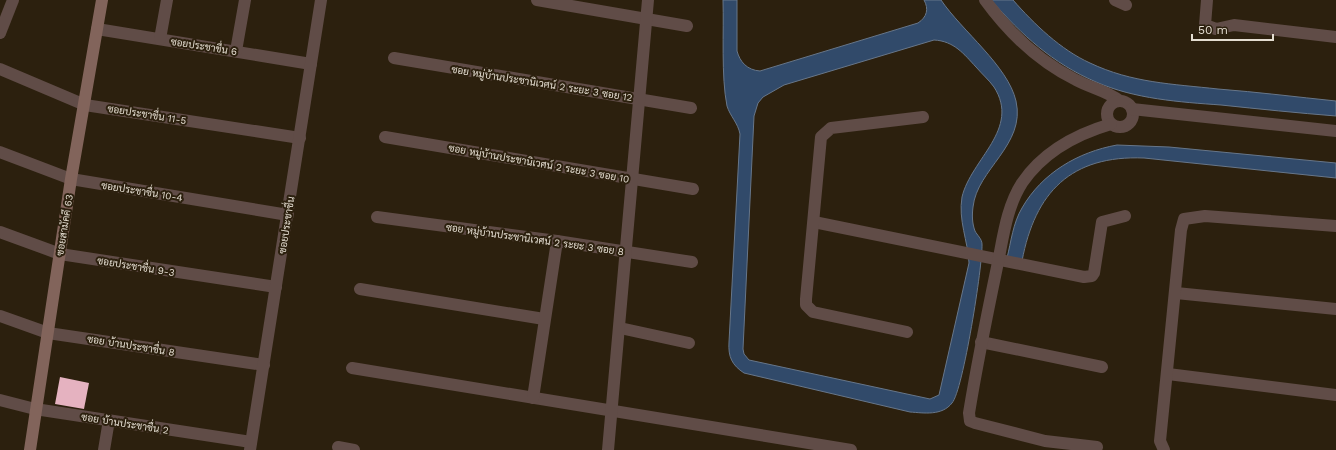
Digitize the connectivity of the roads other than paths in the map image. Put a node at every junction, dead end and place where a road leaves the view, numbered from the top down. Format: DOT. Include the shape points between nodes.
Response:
graph roads {
  1 [pos="13,0"];
  2 [pos="102,0"];
  3 [pos="167,0"];
  4 [pos="245,0"];
  5 [pos="321,0"];
  6 [pos="537,0"];
  7 [pos="648,0"];
  8 [pos="985,0"];
  9 [pos="1207,0"];
  10 [pos="646,19"];
  11 [pos="687,26"];
  12 [pos="96,29"];
  13 [pos="0,33"];
  14 [pos="1336,37"];
  15 [pos="160,39"];
  16 [pos="236,51"];
  17 [pos="394,58"];
  18 [pos="311,64"];
  19 [pos="0,69"];
  20 [pos="639,99"];
  21 [pos="1120,101"];
  22 [pos="85,105"];
  23 [pos="691,108"];
  24 [pos="1132,109"];
  25 [pos="923,118"];
  26 [pos="1111,124"];
  27 [pos="1336,131"];
  28 [pos="385,137"];
  29 [pos="300,138"];
  30 [pos="0,152"];
  31 [pos="71,179"];
  32 [pos="632,179"];
  33 [pos="693,189"];
  34 [pos="288,215"];
  35 [pos="1125,216"];
  36 [pos="377,217"];
  37 [pos="814,222"];
  38 [pos="1336,226"];
  39 [pos="0,232"];
  40 [pos="557,241"];
  41 [pos="625,252"];
  42 [pos="60,254"];
  43 [pos="999,260"];
  44 [pos="692,262"];
  45 [pos="276,287"];
  46 [pos="360,289"];
  47 [pos="1176,293"];
  48 [pos="1336,309"];
  49 [pos="0,316"];
  50 [pos="544,319"];
  51 [pos="620,328"];
  52 [pos="907,332"];
  53 [pos="48,333"];
  54 [pos="981,342"];
  55 [pos="689,343"];
  56 [pos="264,365"];
  57 [pos="1102,367"];
  58 [pos="352,368"];
  59 [pos="1168,374"];
  60 [pos="1336,394"];
  61 [pos="533,398"];
  62 [pos="0,400"];
  63 [pos="36,409"];
  64 [pos="611,409"];
  65 [pos="109,420"];
  66 [pos="250,446"];
  67 [pos="338,447"];
  68 [pos="1098,447"];
  69 [pos="30,450"];
  70 [pos="104,450"];
  71 [pos="354,450"];
  72 [pos="608,450"];
  73 [pos="851,450"];
  74 [pos="1164,450"];
  1 -- 13 [label="street"];
  2 -- 12 [label="street, ซอยสามัคคี 63"];
  3 -- 15 [label="street"];
  4 -- 16 [label="street"];
  5 -- 18 [label="street, ซอยประชาชื่น"];
  6 -- 10 [label="street"];
  7 -- 10 [label="street"];
  8 -- 21 [label="street" via="1011,31 1043,60 1077,81 1110,93"];
  9 -- 14 [label="street" via="1206,25 1216,29 1234,25"];
  10 -- 11 [label="street"];
  10 -- 20 [label="street"];
  12 -- 15 [label="street, ซอยประชาชื่น 6"];
  12 -- 22 [label="street, ซอยสามัคคี 63"];
  15 -- 16 [label="street, ซอยประชาชื่น 6"];
  16 -- 18 [label="street, ซอยประชาชื่น 6"];
  17 -- 20 [label="street, ซอย หมู่บ้านประชานิเวศน์ 2 ระยะ 3 ซอย 12"];
  18 -- 29 [label="street, ซอยประชาชื่น"];
  19 -- 22 [label="street, ซอยประชาชื่น 11-5"];
  20 -- 23 [label="street, ซอย หมู่บ้านประชานิเวศน์ 2 ระยะ 3 ซอย 12"];
  20 -- 32 [label="street"];
  21 -- 24 [label="street"];
  21 -- 26 [label="street" via="1114,102 1106,112"];
  22 -- 29 [label="street, ซอยประชาชื่น 11-5"];
  22 -- 31 [label="street, ซอยสามัคคี 63"];
  24 -- 26 [label="street" via="1128,123 1120,127"];
  24 -- 27 [label="street"];
  25 -- 37 [label="street" via="831,128 824,134 820,143"];
  26 -- 43 [label="street" via="1080,134 1066,142 1030,173 1014,199 1006,223"];
  28 -- 32 [label="street, ซอย หมู่บ้านประชานิเวศน์ 2 ระยะ 3 ซอย 10"];
  29 -- 34 [label="street, ซอยประชาชื่น"];
  30 -- 31 [label="street, ซอยประชาชื่น 10-4"];
  31 -- 34 [label="street, ซอยประชาชื่น 10-4"];
  31 -- 42 [label="street, ซอยสามัคคี 63"];
  32 -- 33 [label="street, ซอย หมู่บ้านประชานิเวศน์ 2 ระยะ 3 ซอย 10"];
  32 -- 41 [label="street"];
  34 -- 45 [label="street, ซอยประชาชื่น"];
  35 -- 43 [label="street" via="1102,222 1094,273 1089,277"];
  36 -- 40 [label="street, ซอย หมู่บ้านประชานิเวศน์ 2 ระยะ 3 ซอย 8"];
  37 -- 43 [label="street"];
  37 -- 52 [label="street" via="806,299 809,309 813,312"];
  38 -- 47 [label="street" via="1205,216 1184,219"];
  39 -- 42 [label="street, ซอยประชาชื่น 9-3"];
  40 -- 41 [label="street, ซอย หมู่บ้านประชานิเวศน์ 2 ระยะ 3 ซอย 8"];
  40 -- 50 [label="street"];
  41 -- 44 [label="street, ซอย หมู่บ้านประชานิเวศน์ 2 ระยะ 3 ซอย 8"];
  41 -- 51 [label="street"];
  42 -- 45 [label="street, ซอยประชาชื่น 9-3"];
  42 -- 53 [label="street, ซอยสามัคคี 63"];
  43 -- 54 [label="street"];
  45 -- 56 [label="street, ซอยประชาชื่น"];
  46 -- 50 [label="street"];
  47 -- 48 [label="street"];
  47 -- 59 [label="street"];
  49 -- 53 [label="street, ซอย บ้านประชาชื่น 8"];
  50 -- 61 [label="street"];
  51 -- 55 [label="street"];
  51 -- 64 [label="street"];
  53 -- 56 [label="street, ซอย บ้านประชาชื่น 8"];
  53 -- 63 [label="street, ซอยสามัคคี 63"];
  54 -- 57 [label="street"];
  54 -- 68 [label="street" via="969,413 970,421 1045,441"];
  56 -- 66 [label="street, ซอยประชาชื่น"];
  58 -- 61 [label="street"];
  59 -- 60 [label="street"];
  59 -- 74 [label="street" via="1160,441"];
  61 -- 64 [label="street"];
  62 -- 63 [label="street, ซอย บ้านประชาชื่น 2"];
  63 -- 65 [label="street, ซอย บ้านประชาชื่น 2"];
  63 -- 69 [label="street, ซอยสามัคคี 63"];
  64 -- 72 [label="street"];
  64 -- 73 [label="street"];
  65 -- 66 [label="street, ซอย บ้านประชาชื่น 2"];
  65 -- 70 [label="street"];
  67 -- 71 [label="street"];
}
